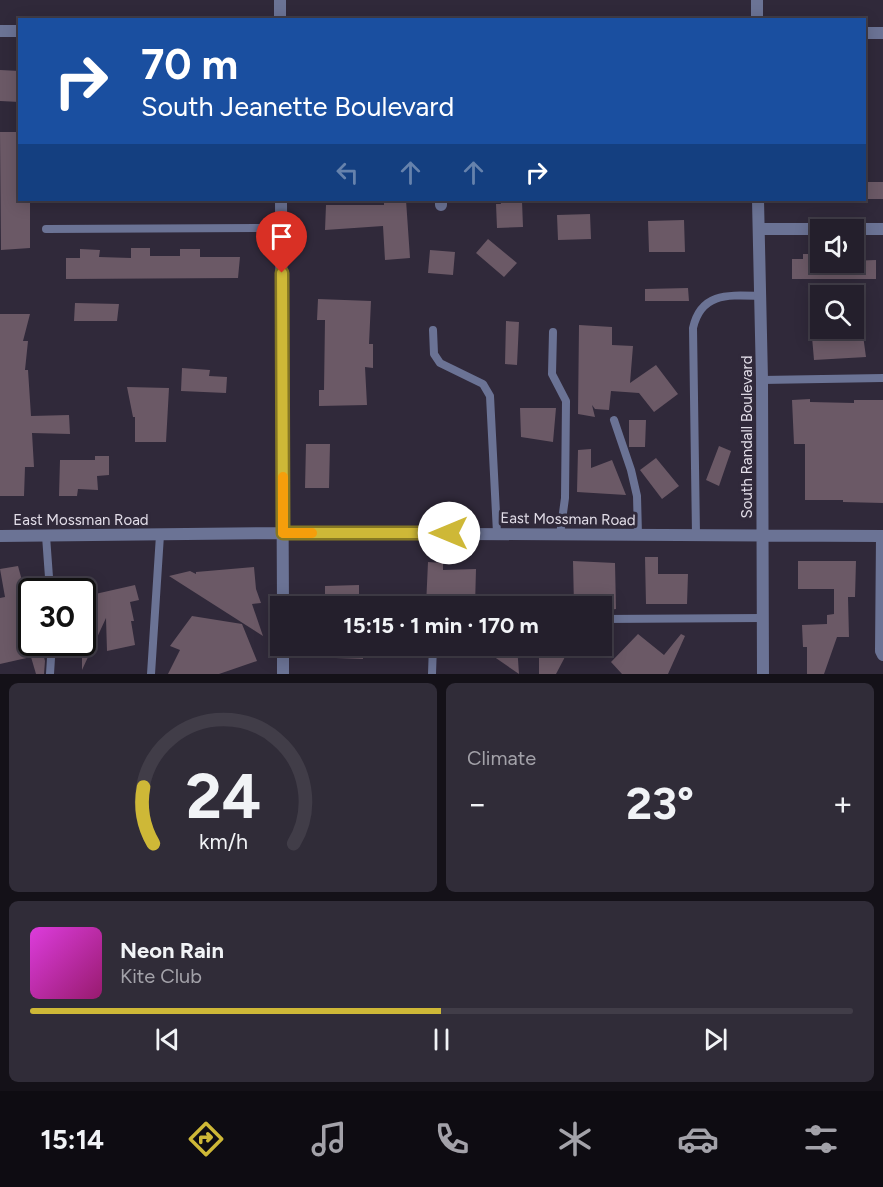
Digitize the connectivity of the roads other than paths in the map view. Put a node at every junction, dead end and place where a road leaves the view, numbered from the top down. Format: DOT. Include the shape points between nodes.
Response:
graph roads {
  1 [pos="280,0"];
  2 [pos="757,0"];
  3 [pos="280,18"];
  4 [pos="756,18"];
  5 [pos="0,31"];
  6 [pos="18,31"];
  7 [pos="866,33"];
  8 [pos="883,33"];
  9 [pos="281,201"];
  10 [pos="758,201"];
  11 [pos="281,228"];
  12 [pos="45,229"];
  13 [pos="759,229"];
  14 [pos="883,229"];
  15 [pos="760,296"];
  16 [pos="433,330"];
  17 [pos="553,332"];
  18 [pos="883,378"];
  19 [pos="762,380"];
  20 [pos="614,420"];
  21 [pos="283,533"];
  22 [pos="497,533"];
  23 [pos="160,535"];
  24 [pos="560,535"];
  25 [pos="638,535"];
  26 [pos="696,535"];
  27 [pos="762,535"];
  28 [pos="0,536"];
  29 [pos="46,536"];
  30 [pos="883,536"];
  31 [pos="49,578"];
  32 [pos="283,596"];
  33 [pos="762,618"];
  34 [pos="612,619"];
  35 [pos="883,655"];
  36 [pos="51,656"];
  37 [pos="283,656"];
  38 [pos="433,656"];
  39 [pos="50,674"];
  40 [pos="151,674"];
  41 [pos="284,674"];
  42 [pos="432,674"];
  43 [pos="763,674"];
  1 -- 3 [label="street"];
  2 -- 4 [label="street"];
  5 -- 6 [label="street"];
  7 -- 8 [label="street"];
  9 -- 11 [label="street"];
  10 -- 13 [label="street, South Randall Boulevard"];
  11 -- 12 [label="lane"];
  11 -- 21 [label="street"];
  13 -- 14 [label="street"];
  13 -- 15 [label="street, South Randall Boulevard"];
  15 -- 19 [label="street, South Randall Boulevard"];
  15 -- 26 [label="lane" via="719,297 708,301 695,316"];
  16 -- 22 [label="lane" via="434,354 440,363 483,384 490,396"];
  17 -- 24 [label="lane" via="552,374 566,401 565,498"];
  18 -- 19 [label="lane"];
  19 -- 27 [label="street, South Randall Boulevard"];
  20 -- 25 [label="lane" via="637,496"];
  21 -- 22 [label="street, East Mossman Road"];
  21 -- 23 [label="street, East Mossman Road"];
  21 -- 32 [label="street"];
  22 -- 24 [label="street, East Mossman Road"];
  23 -- 29 [label="street, East Mossman Road"];
  23 -- 40 [label="lane"];
  24 -- 25 [label="street, East Mossman Road"];
  25 -- 26 [label="street, East Mossman Road"];
  26 -- 27 [label="street, East Mossman Road"];
  27 -- 30 [label="street, East Mossman Road"];
  27 -- 33 [label="street, South Randall Boulevard"];
  28 -- 29 [label="street, East Mossman Road"];
  29 -- 31 [label="lane"];
  30 -- 35 [label="street"];
  33 -- 34 [label="lane"];
  33 -- 43 [label="street, South Randall Boulevard"];
  36 -- 39 [label="lane"];
  37 -- 41 [label="street"];
  38 -- 42 [label="lane"];
}
